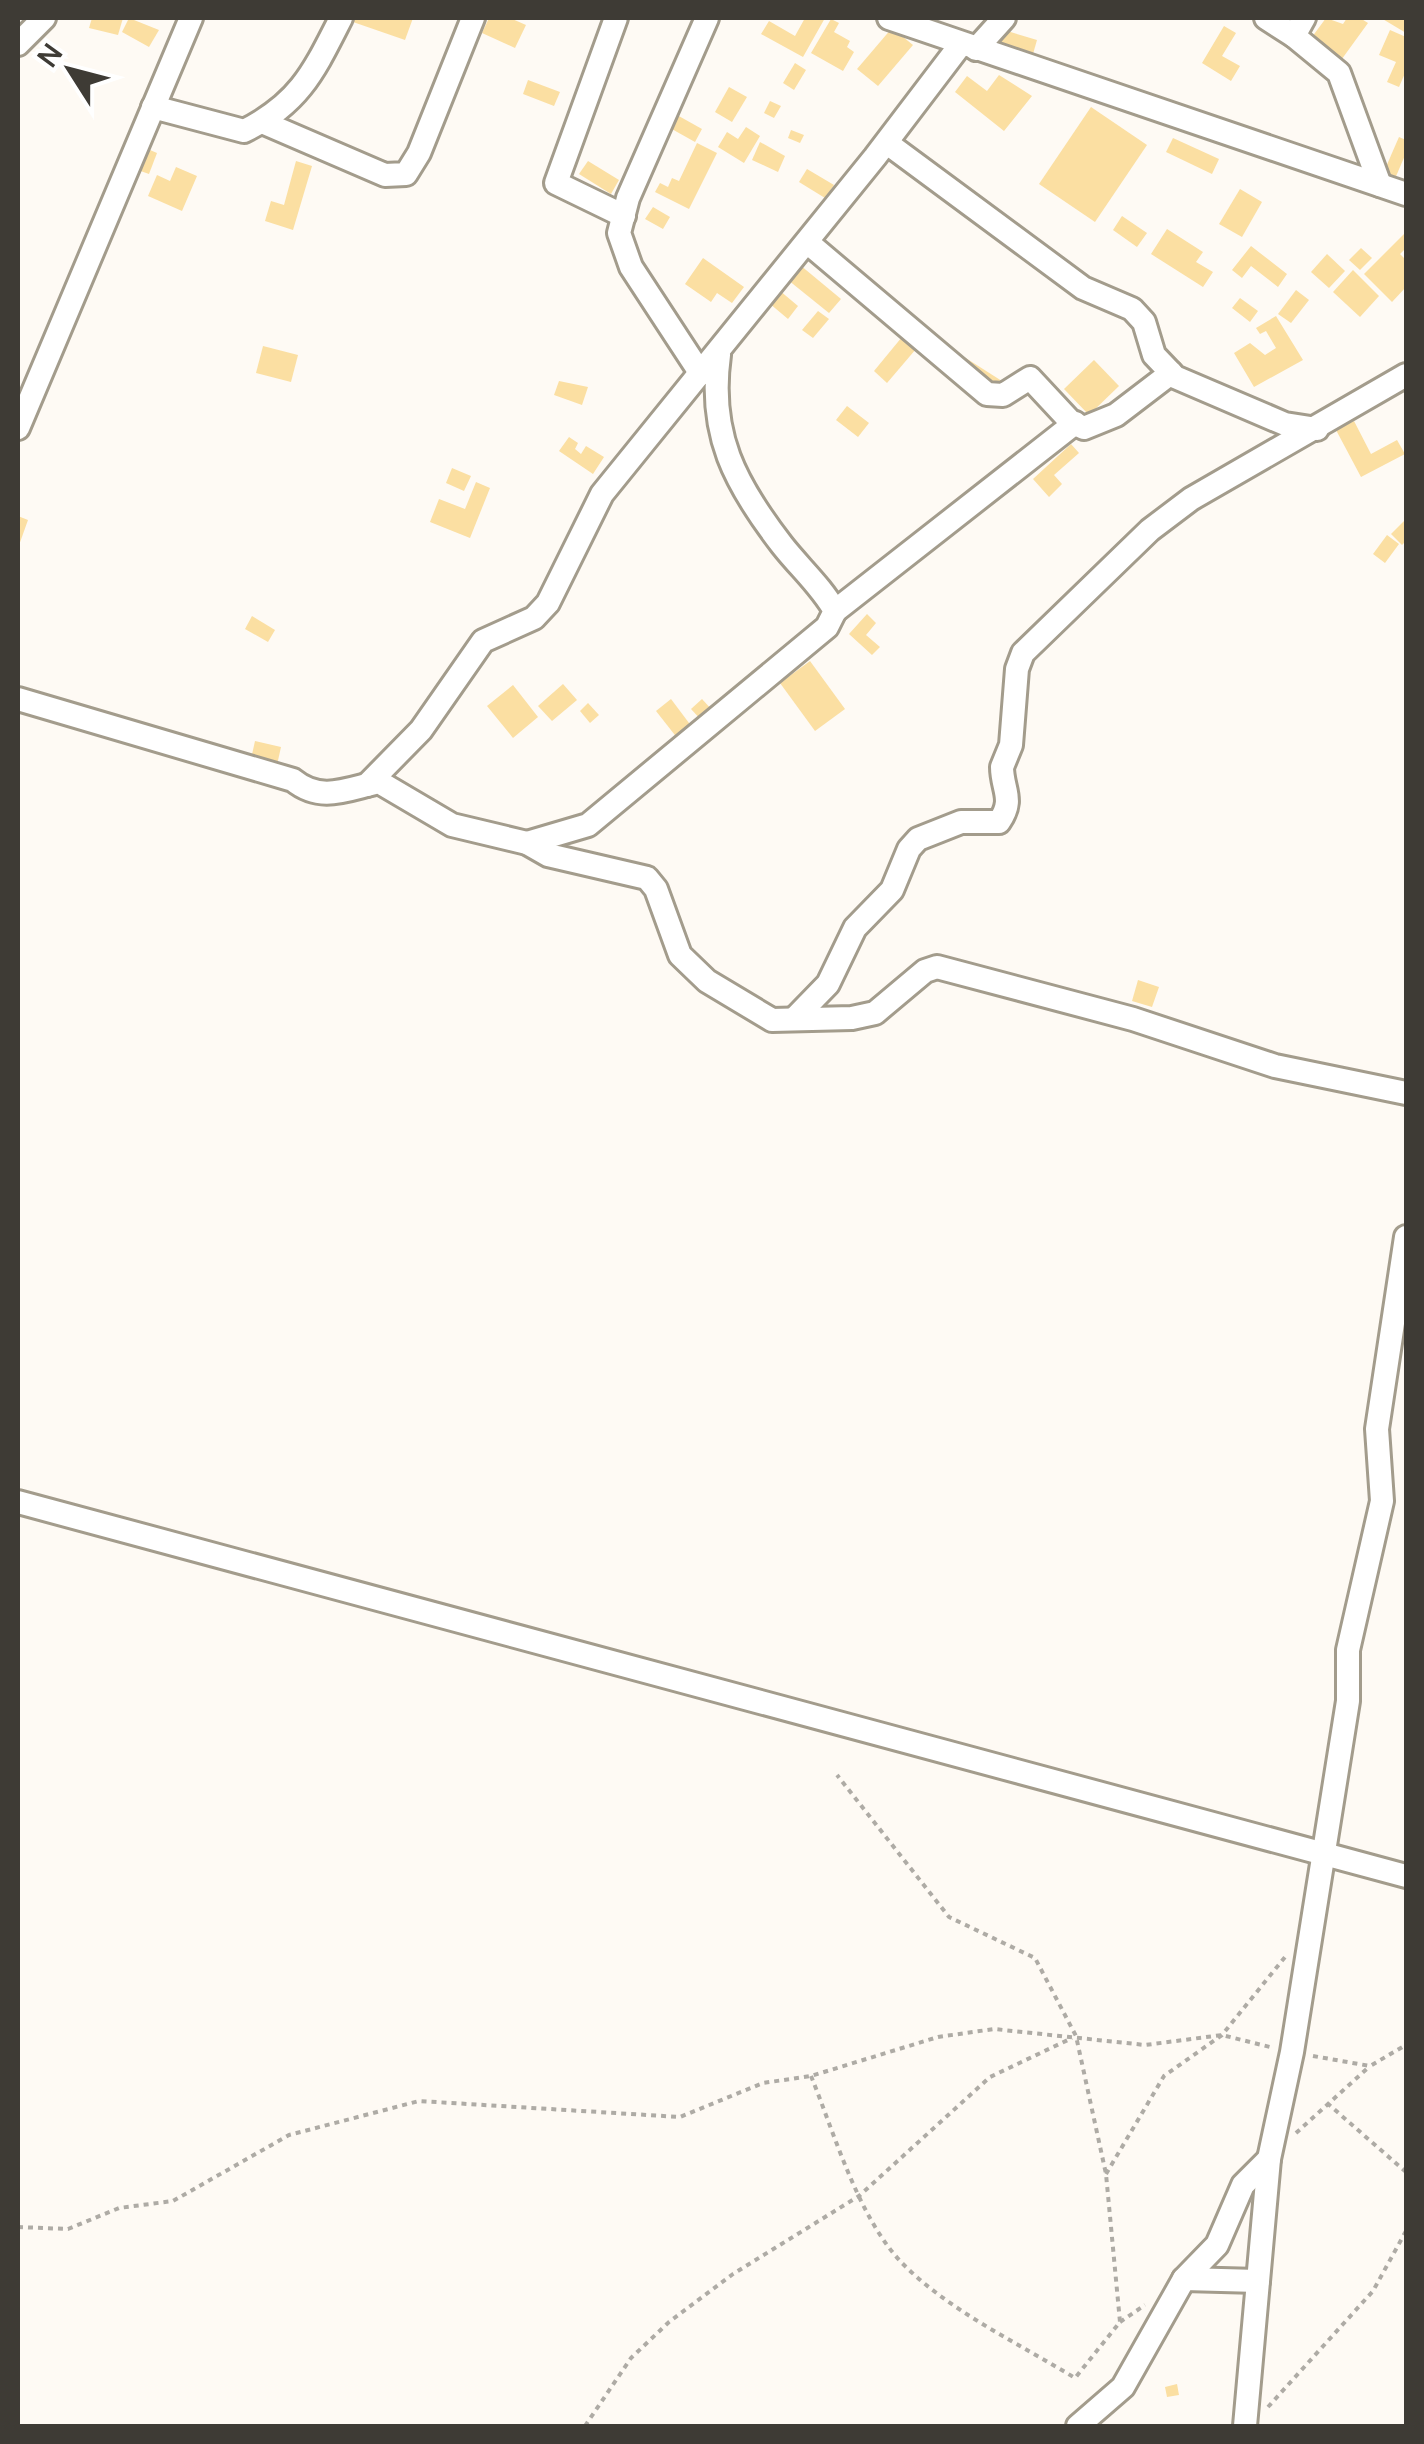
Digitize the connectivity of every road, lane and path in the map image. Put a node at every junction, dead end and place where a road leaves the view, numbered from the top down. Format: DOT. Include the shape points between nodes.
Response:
graph roads {
  1 [pos="44,18"];
  2 [pos="191,18"];
  3 [pos="342,18"];
  4 [pos="473,18"];
  5 [pos="616,18"];
  6 [pos="707,18"];
  7 [pos="889,18"];
  8 [pos="1004,18"];
  9 [pos="1266,18"];
  10 [pos="1299,27"];
  11 [pos="18,44"];
  12 [pos="969,46"];
  13 [pos="153,107"];
  14 [pos="262,122"];
  15 [pos="887,142"];
  16 [pos="1380,186"];
  17 [pos="1406,194"];
  18 [pos="624,216"];
  19 [pos="807,242"];
  20 [pos="720,351"];
  21 [pos="1171,373"];
  22 [pos="701,374"];
  23 [pos="1406,375"];
  24 [pos="1074,423"];
  25 [pos="18,428"];
  26 [pos="1317,428"];
  27 [pos="836,611"];
  28 [pos="18,699"];
  29 [pos="368,785"];
  30 [pos="527,844"];
  31 [pos="795,1018"];
  32 [pos="1406,1093"];
  33 [pos="1406,1238"];
  34 [pos="18,1502"];
  35 [pos="837,1775"];
  36 [pos="1320,1856"];
  37 [pos="1406,1876"];
  38 [pos="1308,1928"];
  39 [pos="1222,2035"];
  40 [pos="1076,2036"];
  41 [pos="1406,2045"];
  42 [pos="1292,2052"];
  43 [pos="1370,2066"];
  44 [pos="812,2076"];
  45 [pos="1327,2103"];
  46 [pos="1269,2159"];
  47 [pos="1406,2172"];
  48 [pos="1106,2174"];
  49 [pos="859,2196"];
  50 [pos="18,2228"];
  51 [pos="1406,2231"];
  52 [pos="1184,2279"];
  53 [pos="1258,2281"];
  54 [pos="1264,2412"];
  55 [pos="586,2426"];
  56 [pos="1078,2426"];
  57 [pos="1245,2426"];
  1 -- 11 [label="street"];
  2 -- 13 [label="street"];
  3 -- 14 [label="street" via="311,78"];
  4 -- 14 [label="street" via="406,174 385,175"];
  5 -- 18 [label="street" via="556,183"];
  6 -- 18 [label="street"];
  7 -- 12 [label="street"];
  8 -- 12 [label="street"];
  9 -- 10 [label="street"];
  10 -- 16 [label="street" via="1339,73"];
  12 -- 15 [label="street"];
  12 -- 16 [label="street"];
  13 -- 14 [label="street" via="244,131"];
  13 -- 25 [label="street"];
  15 -- 19 [label="street"];
  15 -- 21 [label="street" via="1083,288 1132,308 1154,355"];
  16 -- 17 [label="street"];
  18 -- 22 [label="street" via="619,233 631,266"];
  19 -- 20 [label="street"];
  19 -- 24 [label="street" via="986,394 1002,394 1030,378"];
  20 -- 22 [label="street"];
  20 -- 27 [label="street" via="714,393 724,450 752,504"];
  21 -- 24 [label="street" via="1098,425"];
  21 -- 26 [label="street" via="1256,414"];
  22 -- 29 [label="street" via="602,494 548,602 534,618 482,641 422,730"];
  23 -- 26 [label="street"];
  24 -- 27 [label="street"];
  26 -- 31 [label="street" via="1190,499 1023,653 1002,767 1008,810 1000,822 961,822 918,839 892,890 855,928 828,984"];
  27 -- 30 [label="street" via="827,627 588,825"];
  28 -- 29 [label="street" via="293,780 305,790 343,793"];
  29 -- 30 [label="street" via="395,788 452,825"];
  30 -- 31 [label="street" via="647,878 680,955 708,981 772,1020"];
  31 -- 32 [label="street" via="876,1013 937,967 1133,1019 1276,1066"];
  33 -- 36 [label="street" via="1377,1429 1382,1501 1348,1650 1348,1701"];
  34 -- 36 [label="street"];
  35 -- 40 [label="path" via="949,1917 1034,1958"];
  36 -- 37 [label="street"];
  36 -- 38 [label="street"];
  38 -- 39 [label="path"];
  38 -- 42 [label="street"];
  39 -- 40 [label="path" via="1145,2045"];
  39 -- 42 [label="path"];
  39 -- 48 [label="path" via="1164,2076"];
  40 -- 44 [label="path" via="994,2029 938,2037"];
  40 -- 48 [label="path"];
  40 -- 49 [label="path" via="990,2077"];
  41 -- 43 [label="path"];
  42 -- 43 [label="path"];
  42 -- 46 [label="street"];
  43 -- 45 [label="path"];
  44 -- 49 [label="path"];
  44 -- 50 [label="path" via="763,2083 680,2116 418,2100 289,2135 173,2201 119,2208 68,2229"];
  45 -- 46 [label="path"];
  45 -- 47 [label="path"];
  46 -- 52 [label="street" via="1243,2185 1217,2245"];
  46 -- 53 [label="street"];
  48 -- 49 [label="path" via="1120,2322 1075,2378 901,2262"];
  49 -- 55 [label="path" via="670,2322 632,2358"];
  51 -- 54 [label="path" via="1373,2292"];
  52 -- 53 [label="street"];
  52 -- 56 [label="street" via="1124,2387"];
  53 -- 57 [label="street"];
}
